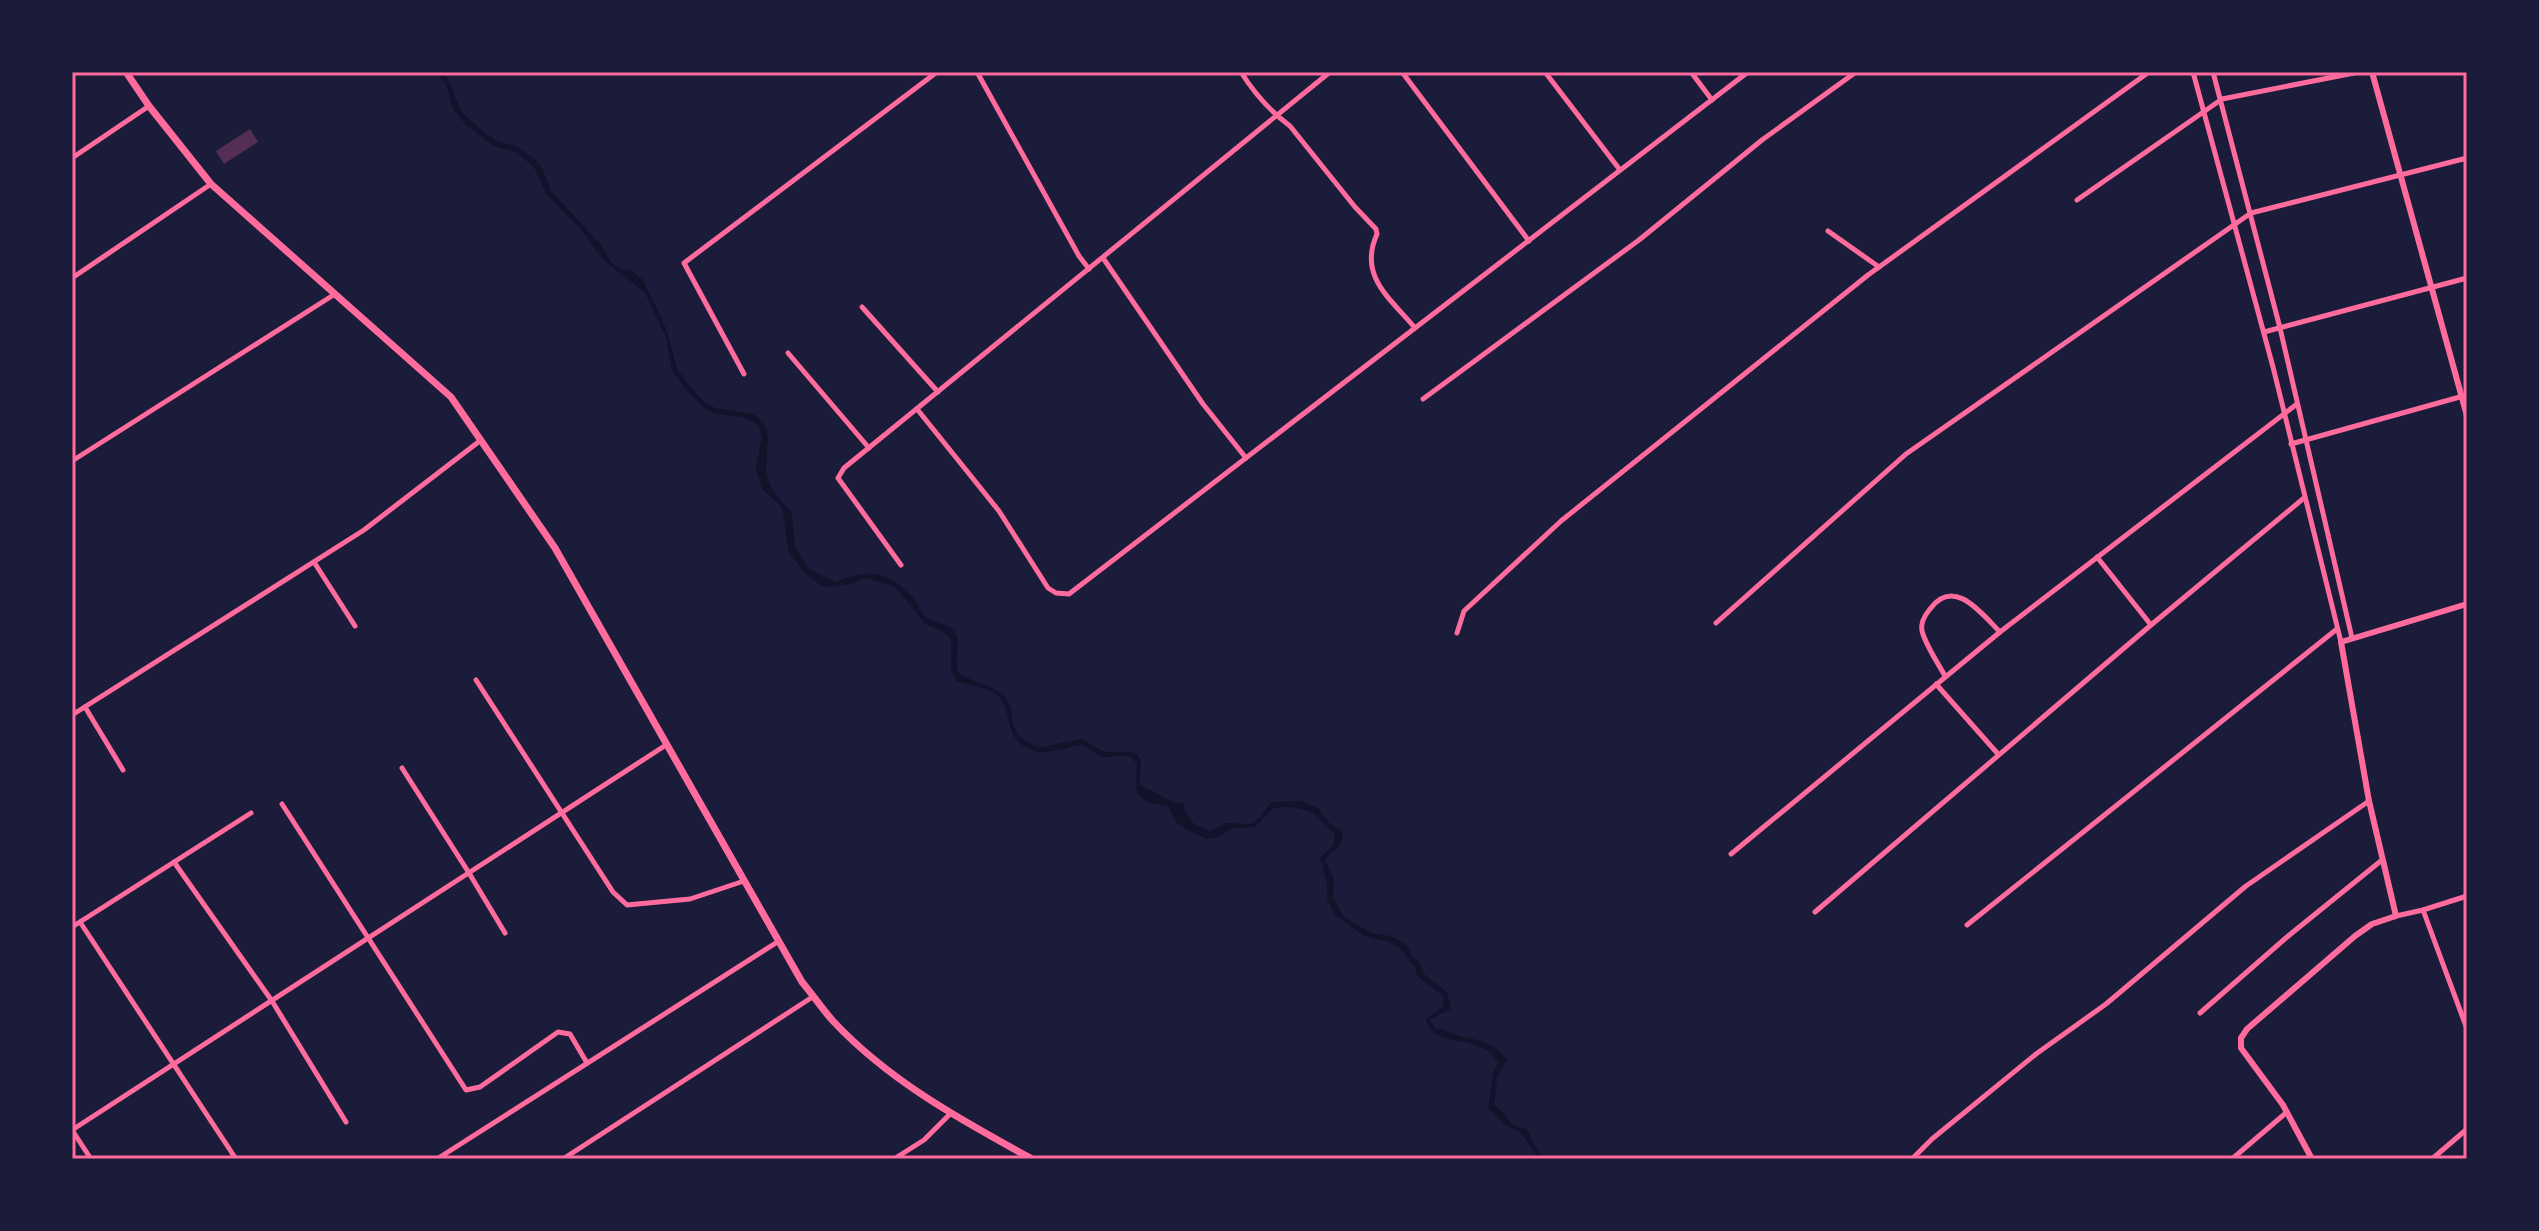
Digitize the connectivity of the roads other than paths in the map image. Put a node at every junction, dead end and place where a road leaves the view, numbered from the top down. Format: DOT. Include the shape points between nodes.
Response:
graph roads {
  1 [pos="126,72"];
  2 [pos="937,72"];
  3 [pos="977,72"];
  4 [pos="1241,72"];
  5 [pos="1330,72"];
  6 [pos="1402,72"];
  7 [pos="1545,72"];
  8 [pos="1691,72"];
  9 [pos="1748,72"];
  10 [pos="1856,72"];
  11 [pos="2149,72"];
  12 [pos="2193,72"];
  13 [pos="2213,72"];
  14 [pos="2359,72"];
  15 [pos="2372,72"];
  16 [pos="2222,99"];
  17 [pos="1712,100"];
  18 [pos="149,106"];
  19 [pos="2204,110"];
  20 [pos="1277,116"];
  21 [pos="72,158"];
  22 [pos="2467,158"];
  23 [pos="1620,170"];
  24 [pos="2402,176"];
  25 [pos="211,184"];
  26 [pos="2077,200"];
  27 [pos="2251,213"];
  28 [pos="2235,224"];
  29 [pos="1828,231"];
  30 [pos="1529,241"];
  31 [pos="1103,258"];
  32 [pos="1879,267"];
  33 [pos="1090,269"];
  34 [pos="72,278"];
  35 [pos="2467,278"];
  36 [pos="2432,288"];
  37 [pos="335,294"];
  38 [pos="862,307"];
  39 [pos="1415,328"];
  40 [pos="2280,328"];
  41 [pos="2264,332"];
  42 [pos="788,353"];
  43 [pos="744,374"];
  44 [pos="938,392"];
  45 [pos="2465,396"];
  46 [pos="1423,399"];
  47 [pos="2297,404"];
  48 [pos="917,409"];
  49 [pos="2284,414"];
  50 [pos="2467,416"];
  51 [pos="482,439"];
  52 [pos="2306,440"];
  53 [pos="2291,444"];
  54 [pos="869,448"];
  55 [pos="1246,458"];
  56 [pos="72,461"];
  57 [pos="2304,498"];
  58 [pos="2097,557"];
  59 [pos="314,562"];
  60 [pos="901,565"];
  61 [pos="2467,604"];
  62 [pos="1716,623"];
  63 [pos="2151,625"];
  64 [pos="355,626"];
  65 [pos="2337,629"];
  66 [pos="2000,632"];
  67 [pos="1457,633"];
  68 [pos="2352,638"];
  69 [pos="2341,642"];
  70 [pos="1945,676"];
  71 [pos="476,680"];
  72 [pos="1936,684"];
  73 [pos="85,707"];
  74 [pos="72,715"];
  75 [pos="666,745"];
  76 [pos="1998,754"];
  77 [pos="402,768"];
  78 [pos="123,770"];
  79 [pos="2369,801"];
  80 [pos="282,804"];
  81 [pos="562,812"];
  82 [pos="251,813"];
  83 [pos="1731,854"];
  84 [pos="2382,860"];
  85 [pos="174,862"];
  86 [pos="469,873"];
  87 [pos="744,881"];
  88 [pos="2467,896"];
  89 [pos="2423,910"];
  90 [pos="1815,912"];
  91 [pos="2396,916"];
  92 [pos="80,922"];
  93 [pos="1967,925"];
  94 [pos="72,927"];
  95 [pos="505,933"];
  96 [pos="367,939"];
  97 [pos="779,941"];
  98 [pos="814,996"];
  99 [pos="272,1001"];
  100 [pos="2200,1013"];
  101 [pos="2467,1029"];
  102 [pos="587,1063"];
  103 [pos="173,1065"];
  104 [pos="2287,1112"];
  105 [pos="950,1114"];
  106 [pos="346,1122"];
  107 [pos="2467,1129"];
  108 [pos="72,1130"];
  109 [pos="91,1159"];
  110 [pos="236,1159"];
  111 [pos="437,1159"];
  112 [pos="563,1159"];
  113 [pos="894,1159"];
  114 [pos="1032,1159"];
  115 [pos="1912,1159"];
  116 [pos="2232,1159"];
  117 [pos="2312,1159"];
  118 [pos="2432,1159"];
  1 -- 18 [label="main road"];
  2 -- 43 [label="street" via="684,263"];
  3 -- 33 [label="street"];
  4 -- 20 [label="street"];
  5 -- 20 [label="street"];
  6 -- 30 [label="street"];
  7 -- 23 [label="street"];
  8 -- 17 [label="street"];
  9 -- 17 [label="street"];
  10 -- 46 [label="street"];
  11 -- 32 [label="street"];
  12 -- 19 [label="street"];
  13 -- 16 [label="street"];
  14 -- 16 [label="street"];
  15 -- 24 [label="street"];
  16 -- 19 [label="street"];
  16 -- 27 [label="street"];
  17 -- 23 [label="street"];
  18 -- 21 [label="street"];
  18 -- 25 [label="main road"];
  19 -- 26 [label="street"];
  19 -- 28 [label="street"];
  20 -- 31 [label="street"];
  20 -- 39 [label="street" via="1376,229 1371,271"];
  22 -- 24 [label="street"];
  23 -- 30 [label="street"];
  24 -- 27 [label="street"];
  24 -- 36 [label="street"];
  25 -- 34 [label="street"];
  25 -- 37 [label="main road"];
  27 -- 28 [label="street"];
  27 -- 40 [label="street"];
  28 -- 41 [label="street"];
  28 -- 62 [label="street" via="1906,454"];
  29 -- 32 [label="street"];
  30 -- 39 [label="street"];
  31 -- 33 [label="street"];
  31 -- 55 [label="street"];
  32 -- 67 [label="street" via="1561,521 1464,611"];
  33 -- 44 [label="street"];
  35 -- 36 [label="street"];
  36 -- 40 [label="street"];
  36 -- 45 [label="street"];
  37 -- 51 [label="main road" via="442,388"];
  37 -- 56 [label="street"];
  38 -- 44 [label="street"];
  39 -- 55 [label="street"];
  40 -- 41 [label="street"];
  40 -- 47 [label="street"];
  41 -- 49 [label="street"];
  42 -- 54 [label="street"];
  44 -- 48 [label="street"];
  45 -- 50 [label="street"];
  45 -- 52 [label="street"];
  47 -- 49 [label="street"];
  47 -- 52 [label="street"];
  48 -- 54 [label="street"];
  48 -- 55 [label="street" via="1056,593 1069,594"];
  49 -- 53 [label="street"];
  49 -- 58 [label="street"];
  51 -- 59 [label="street"];
  51 -- 75 [label="main road" via="555,548"];
  52 -- 53 [label="street"];
  52 -- 68 [label="street"];
  53 -- 57 [label="street"];
  54 -- 60 [label="street" via="838,478"];
  57 -- 63 [label="street"];
  57 -- 65 [label="street"];
  58 -- 63 [label="street"];
  58 -- 66 [label="street"];
  59 -- 64 [label="street"];
  59 -- 73 [label="street"];
  61 -- 68 [label="street"];
  63 -- 76 [label="street"];
  65 -- 69 [label="street"];
  65 -- 93 [label="street"];
  66 -- 70 [label="street"];
  66 -- 70 [label="street" via="1968,599 1953,596 1933,604 1922,630"];
  68 -- 69 [label="street"];
  69 -- 79 [label="street"];
  70 -- 72 [label="street"];
  71 -- 81 [label="street"];
  72 -- 76 [label="street"];
  72 -- 83 [label="street"];
  73 -- 74 [label="street"];
  73 -- 78 [label="street"];
  75 -- 81 [label="street"];
  75 -- 87 [label="main road"];
  76 -- 90 [label="street"];
  77 -- 86 [label="street"];
  79 -- 84 [label="street"];
  79 -- 115 [label="street" via="2246,886"];
  80 -- 96 [label="street"];
  81 -- 86 [label="street"];
  81 -- 87 [label="street" via="613,892 627,905 690,899"];
  82 -- 85 [label="street"];
  84 -- 91 [label="street"];
  84 -- 100 [label="street"];
  85 -- 92 [label="street"];
  85 -- 99 [label="street"];
  86 -- 95 [label="street"];
  86 -- 96 [label="street"];
  87 -- 97 [label="main road"];
  88 -- 89 [label="street"];
  89 -- 91 [label="street"];
  89 -- 101 [label="street"];
  91 -- 104 [label="street" via="2355,936 2241,1038 2241,1048"];
  92 -- 94 [label="street"];
  92 -- 103 [label="street"];
  96 -- 99 [label="street"];
  96 -- 102 [label="street" via="466,1090 480,1087 558,1032 570,1034"];
  97 -- 98 [label="main road"];
  97 -- 102 [label="street"];
  98 -- 105 [label="main road" via="866,1052"];
  98 -- 112 [label="street"];
  99 -- 103 [label="street"];
  99 -- 106 [label="street"];
  102 -- 111 [label="street"];
  103 -- 108 [label="street"];
  103 -- 110 [label="street"];
  104 -- 116 [label="street"];
  104 -- 117 [label="street"];
  105 -- 113 [label="street"];
  105 -- 114 [label="main road"];
  107 -- 118 [label="street"];
  108 -- 109 [label="street"];
}
